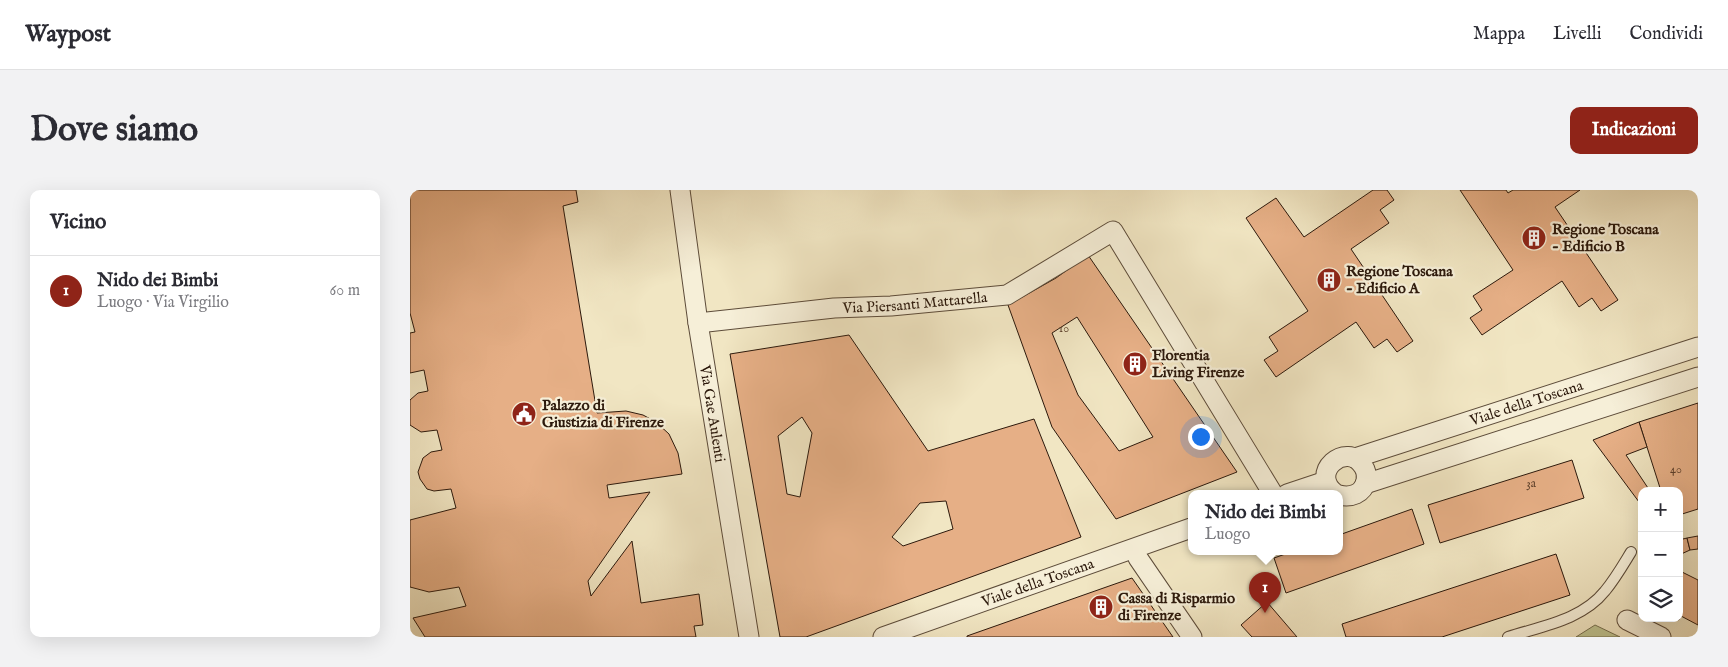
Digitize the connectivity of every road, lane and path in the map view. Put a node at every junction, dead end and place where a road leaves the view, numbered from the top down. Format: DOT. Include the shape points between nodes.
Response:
graph roads {
  1 [pos="680,190"];
  2 [pos="698,323"];
  3 [pos="1698,347"];
  4 [pos="1698,377"];
  5 [pos="1355,458"];
  6 [pos="1365,484"];
  7 [pos="1271,490"];
  8 [pos="1331,490"];
  9 [pos="1343,494"];
  10 [pos="1188,529"];
  11 [pos="1188,541"];
  12 [pos="1631,552"];
  13 [pos="1138,558"];
  14 [pos="1628,620"];
  15 [pos="749,637"];
  16 [pos="883,637"];
  17 [pos="911,637"];
  18 [pos="1192,637"];
  19 [pos="1508,637"];
  20 [pos="1661,637"];
  1 -- 2 [label="street, Via Gae Aulenti"];
  2 -- 7 [label="street, Via Piersanti Mattarella" via="834,308 1007,295 1113,232"];
  2 -- 15 [label="street, Via Gae Aulenti"];
  3 -- 5 [label="street, Viale della Toscana"];
  4 -- 6 [label="street, Viale della Toscana"];
  5 -- 6 [label="street" via="1366,472"];
  5 -- 8 [label="street, Viale della Toscana" via="1336,459 1328,468"];
  6 -- 9 [label="street, Viale della Toscana" via="1356,494"];
  10 -- 16 [label="street, Viale della Toscana"];
  11 -- 13 [label="street, Viale della Toscana"];
  12 -- 19 [label="lane" via="1605,591 1592,604 1571,617"];
  13 -- 17 [label="street, Viale della Toscana"];
  13 -- 18 [label="street"];
  14 -- 20 [label="street"];
}
